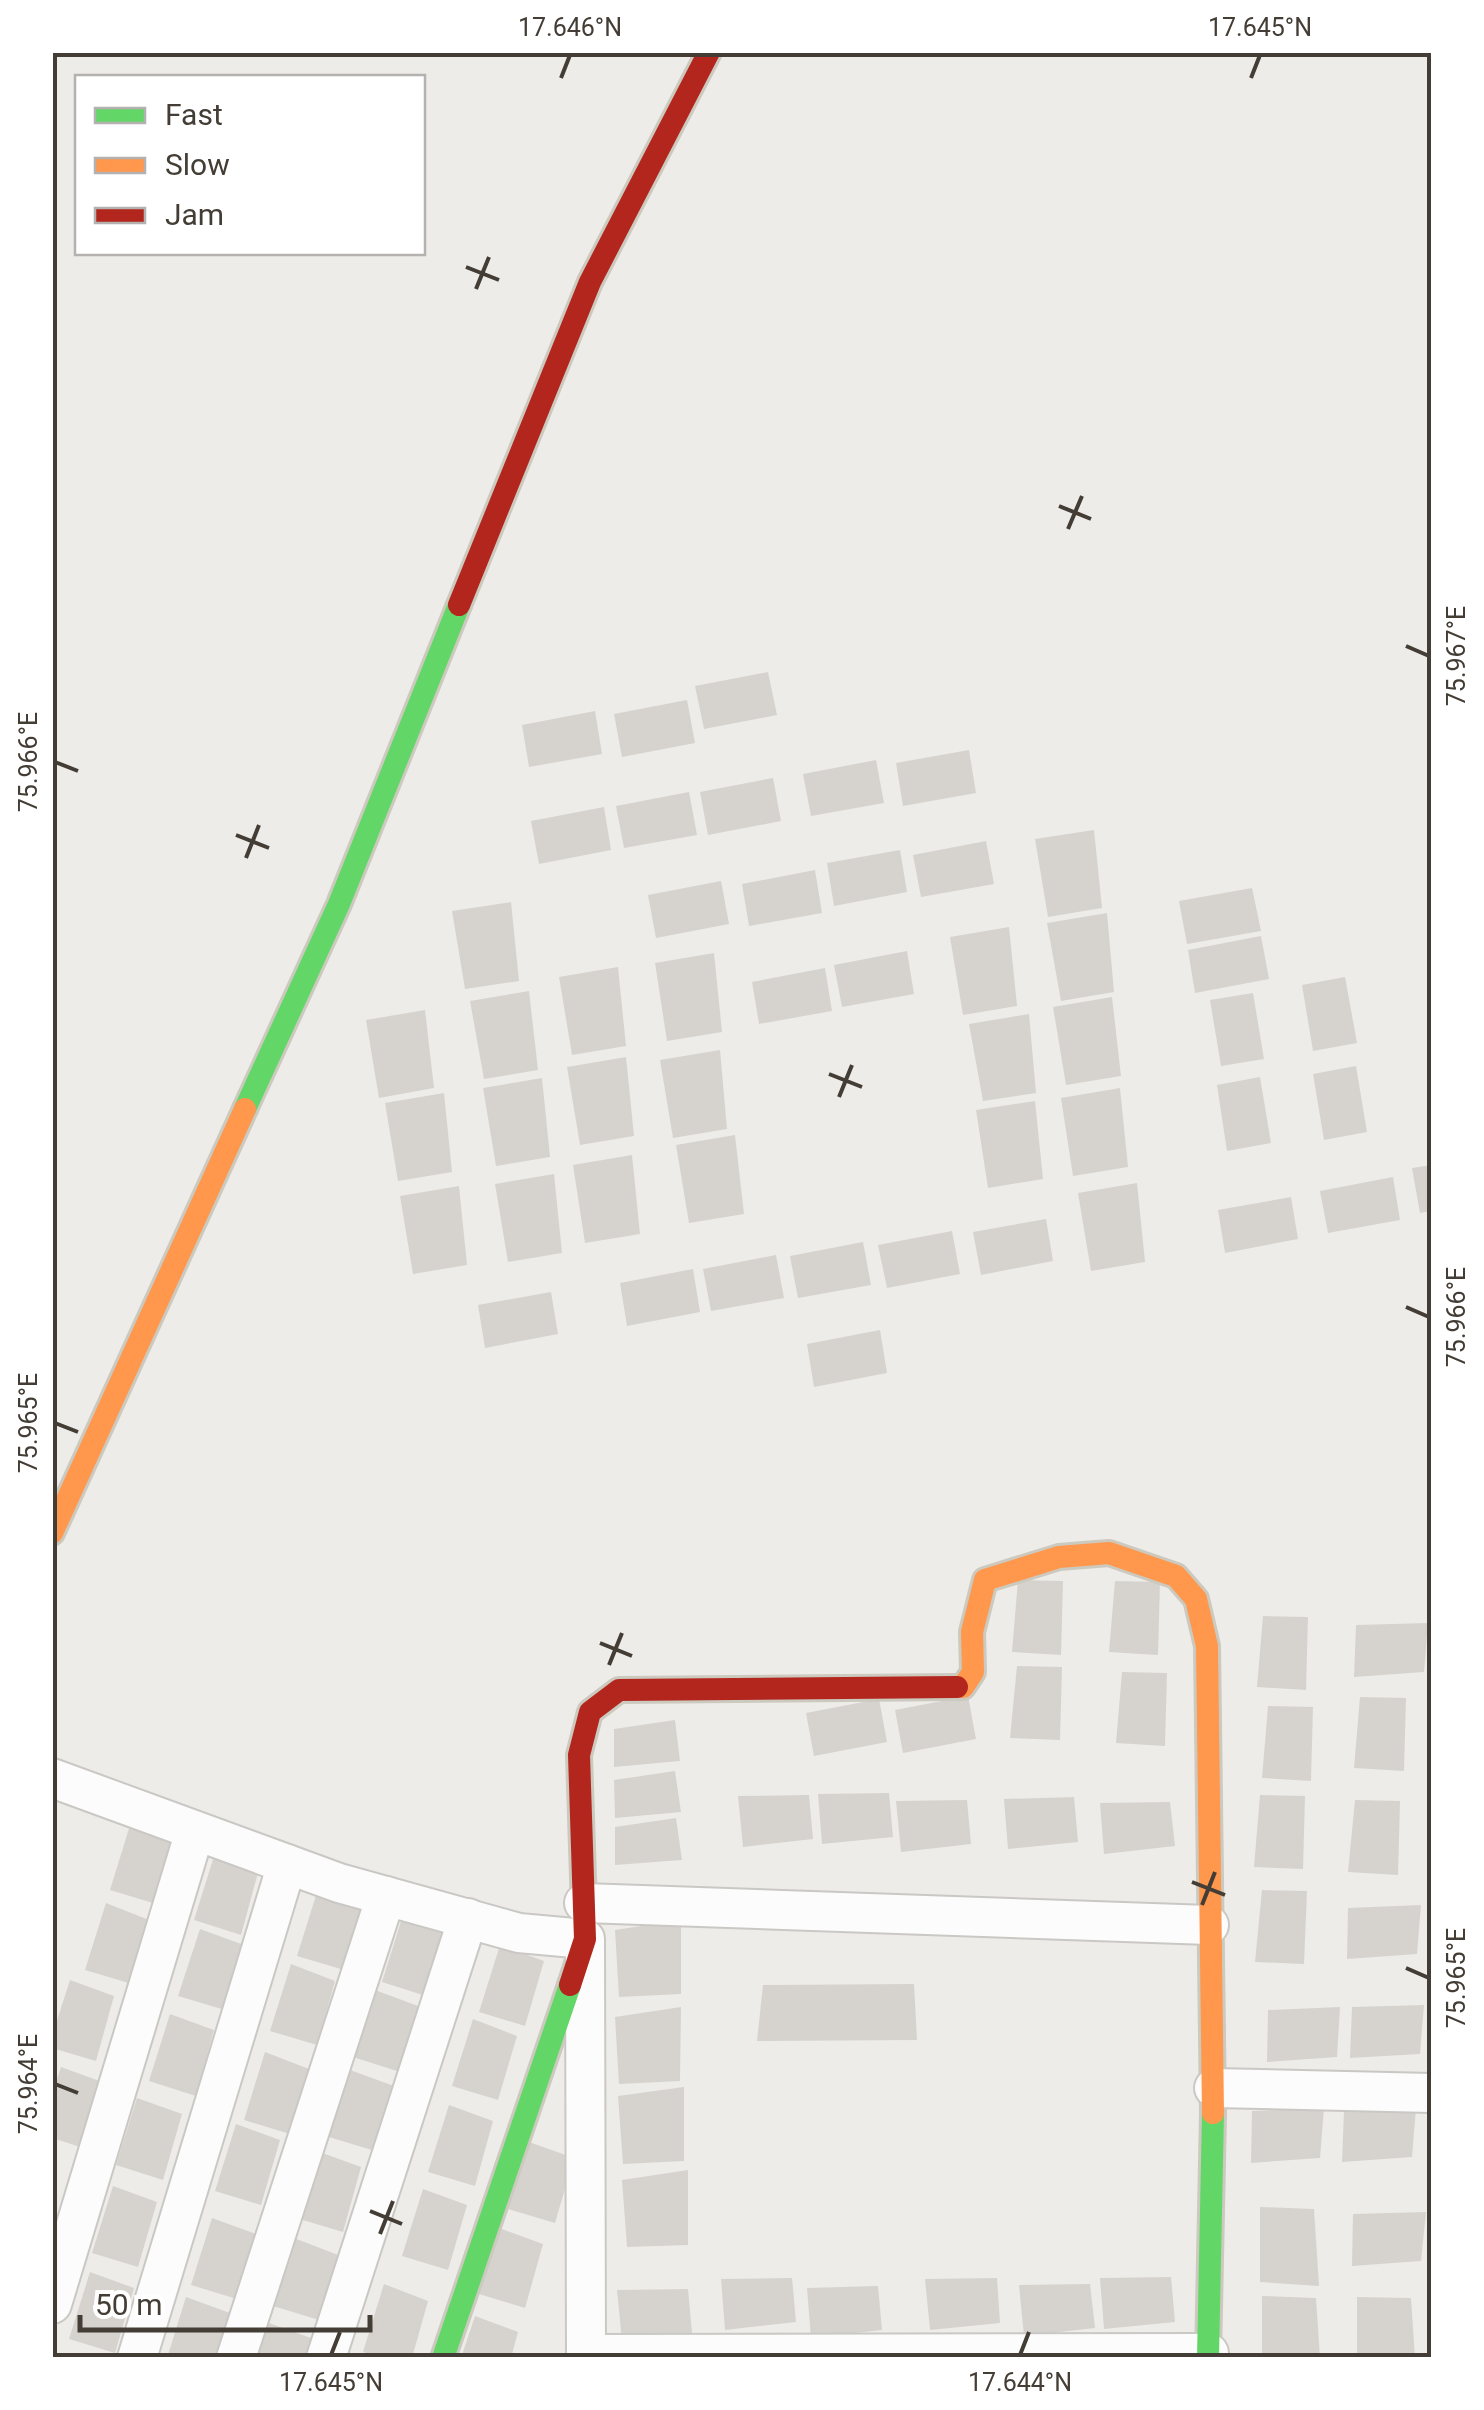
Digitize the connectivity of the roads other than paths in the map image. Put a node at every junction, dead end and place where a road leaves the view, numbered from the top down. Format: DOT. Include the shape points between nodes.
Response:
graph roads {
  1 [pos="709,52"];
  2 [pos="52,1532"];
  3 [pos="52,1778"];
  4 [pos="195,1832"];
  5 [pos="287,1864"];
  6 [pos="386,1896"];
  7 [pos="468,1918"];
  8 [pos="584,1921"];
  9 [pos="1209,1925"];
  10 [pos="1214,2088"];
  11 [pos="1432,2093"];
  12 [pos="52,2304"];
  13 [pos="1208,2355"];
  14 [pos="586,2356"];
  15 [pos="137,2358"];
  16 [pos="236,2358"];
  17 [pos="326,2358"];
  18 [pos="443,2358"];
  1 -- 2 [label="street" via="590,282 339,904"];
  3 -- 4 [label="street"];
  4 -- 5 [label="street"];
  4 -- 12 [label="street"];
  5 -- 6 [label="street"];
  5 -- 15 [label="street"];
  6 -- 7 [label="street"];
  6 -- 16 [label="street"];
  7 -- 8 [label="street" via="519,1933"];
  7 -- 17 [label="street"];
  8 -- 9 [label="street"];
  8 -- 9 [label="street" via="579,1754 590,1712 619,1690 963,1687 973,1672 972,1632 985,1580 1059,1557 1109,1553 1176,1576 1196,1599 1206,1646"];
  8 -- 14 [label="street"];
  8 -- 18 [label="street"];
  9 -- 10 [label="street"];
  10 -- 11 [label="street"];
  10 -- 13 [label="street"];
  13 -- 14 [label="street"];
}
